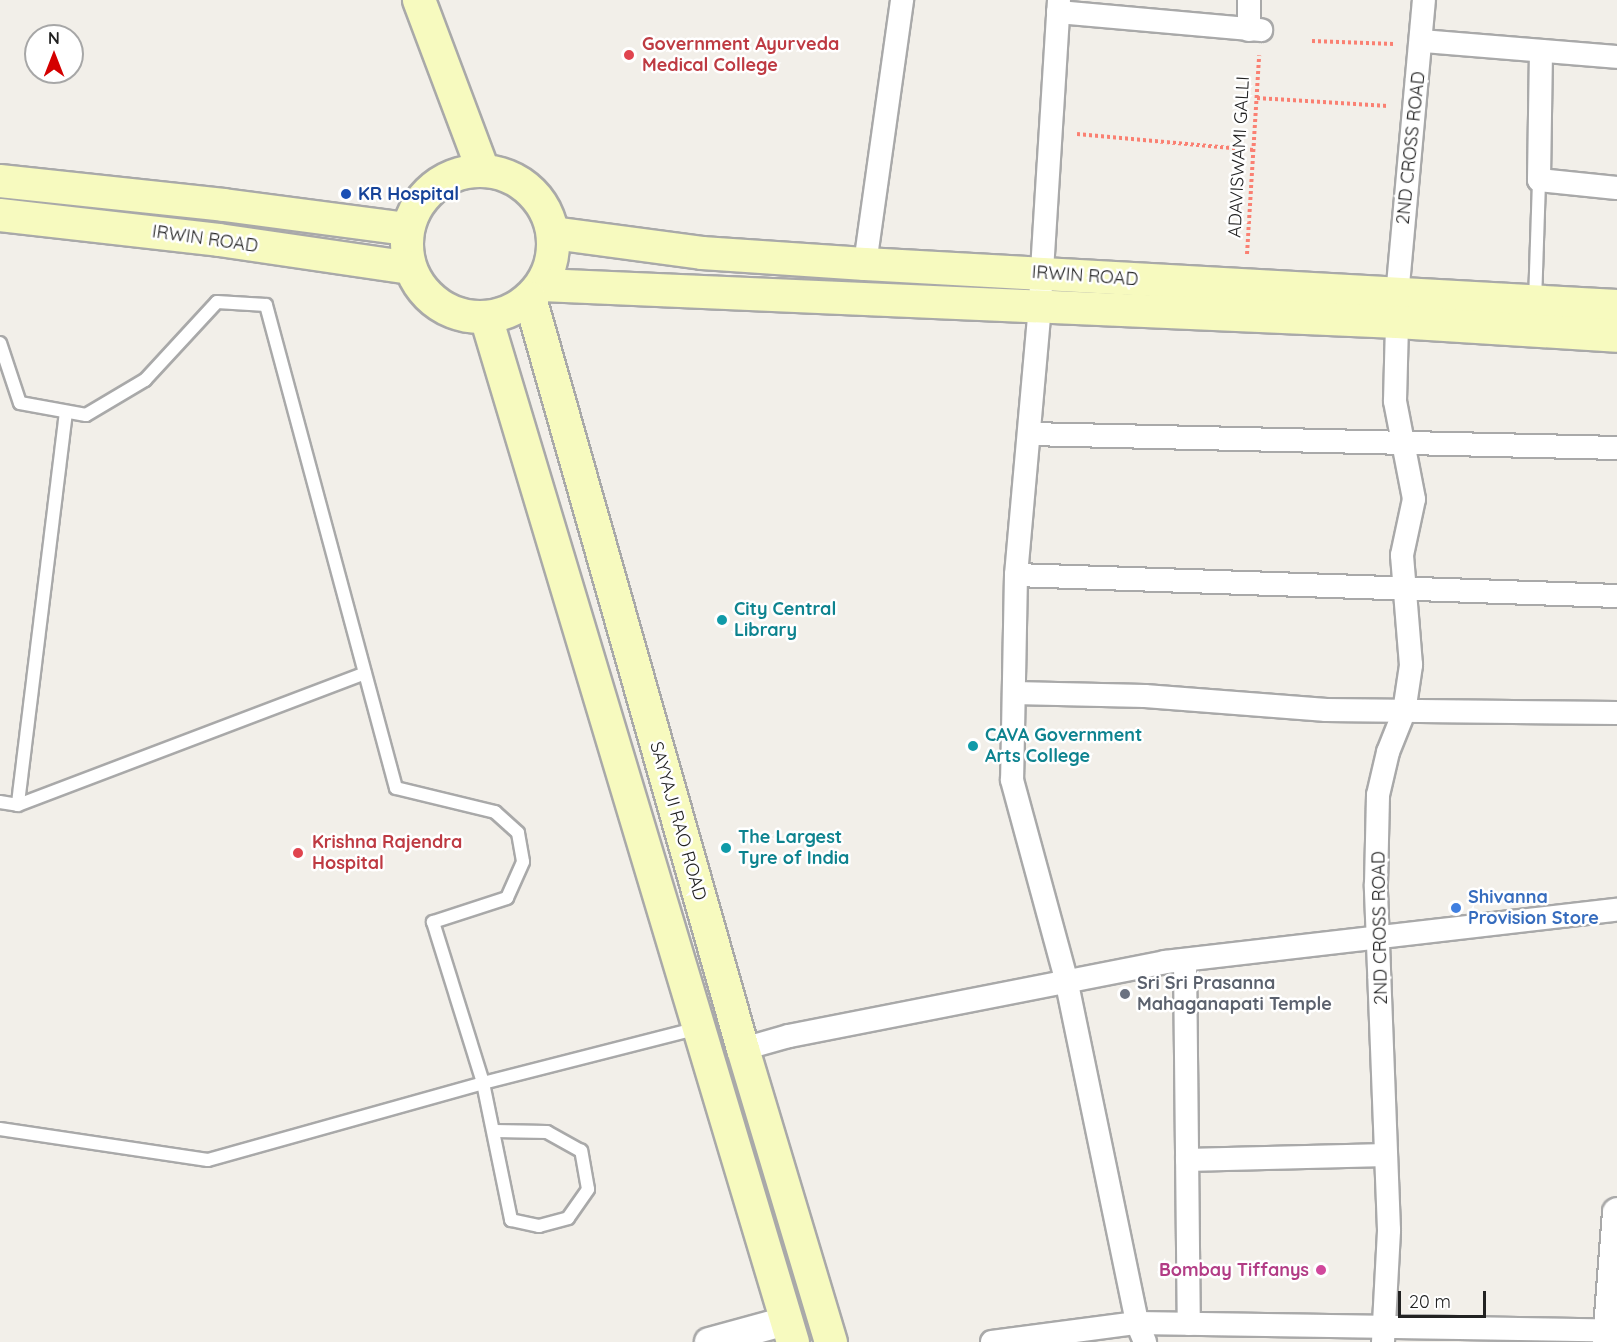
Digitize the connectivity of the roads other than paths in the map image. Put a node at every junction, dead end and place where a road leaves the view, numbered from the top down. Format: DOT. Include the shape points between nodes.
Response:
graph roads {
  1 [pos="419,0"];
  2 [pos="902,0"];
  3 [pos="1249,0"];
  4 [pos="1424,0"];
  5 [pos="1058,6"];
  6 [pos="1422,43"];
  7 [pos="1541,51"];
  8 [pos="1617,57"];
  9 [pos="483,170"];
  10 [pos="1539,180"];
  11 [pos="0,181"];
  12 [pos="1617,188"];
  13 [pos="224,204"];
  14 [pos="0,215"];
  15 [pos="407,229"];
  16 [pos="554,233"];
  17 [pos="219,240"];
  18 [pos="865,264"];
  19 [pos="410,268"];
  20 [pos="1040,273"];
  21 [pos="536,292"];
  22 [pos="1535,302"];
  23 [pos="1040,306"];
  24 [pos="1617,306"];
  25 [pos="1397,309"];
  26 [pos="486,317"];
  27 [pos="1617,336"];
  28 [pos="0,343"];
  29 [pos="66,412"];
  30 [pos="1029,434"];
  31 [pos="1401,442"];
  32 [pos="1617,448"];
  33 [pos="1016,576"];
  34 [pos="1407,589"];
  35 [pos="1617,597"];
  36 [pos="365,673"];
  37 [pos="1014,693"];
  38 [pos="1404,711"];
  39 [pos="1617,713"];
  40 [pos="0,802"];
  41 [pos="18,805"];
  42 [pos="1617,910"];
  43 [pos="1380,936"];
  44 [pos="1185,960"];
  45 [pos="1066,979"];
  46 [pos="699,1028"];
  47 [pos="743,1049"];
  48 [pos="483,1083"];
  49 [pos="0,1129"];
  50 [pos="495,1131"];
  51 [pos="1386,1155"];
  52 [pos="1187,1160"];
  53 [pos="1617,1212"];
  54 [pos="1615,1267"];
  55 [pos="1189,1324"];
  56 [pos="790,1331"];
  57 [pos="1141,1333"];
  58 [pos="1383,1334"];
  59 [pos="1607,1336"];
  60 [pos="998,1341"];
  61 [pos="709,1342"];
  62 [pos="831,1342"];
  1 -- 9 [label="main road"];
  2 -- 18 [label="street"];
  3 -- 5 [label="street" via="1255,30"];
  4 -- 6 [label="street, 2ND CROSS ROAD"];
  5 -- 20 [label="street"];
  6 -- 7 [label="street"];
  6 -- 25 [label="street, 2ND CROSS ROAD"];
  7 -- 8 [label="street"];
  7 -- 10 [label="street"];
  9 -- 15 [label="main road" via="462,172 426,193"];
  9 -- 16 [label="main road" via="503,174 529,190 548,213"];
  10 -- 12 [label="street"];
  10 -- 22 [label="lane"];
  11 -- 13 [label="main road, IRWIN ROAD"];
  13 -- 15 [label="main road, IRWIN ROAD"];
  13 -- 17 [label="main road"];
  14 -- 17 [label="main road, IRWIN ROAD"];
  15 -- 19 [label="main road"];
  16 -- 18 [label="main road, IRWIN ROAD" via="702,253"];
  16 -- 21 [label="main road" via="550,270"];
  17 -- 19 [label="main road, IRWIN ROAD"];
  18 -- 20 [label="main road, IRWIN ROAD"];
  19 -- 26 [label="main road" via="422,289 439,305 462,315"];
  20 -- 23 [label="street"];
  20 -- 25 [label="main road, IRWIN ROAD" via="1245,286"];
  21 -- 23 [label="main road"];
  21 -- 26 [label="main road" via="510,311"];
  21 -- 47 [label="main road, SAYYAJI RAO ROAD"];
  22 -- 24 [label="main road, IRWIN ROAD"];
  22 -- 25 [label="main road, IRWIN ROAD"];
  23 -- 25 [label="main road"];
  23 -- 30 [label="street"];
  25 -- 27 [label="main road"];
  25 -- 31 [label="street, 2ND CROSS ROAD" via="1395,401"];
  26 -- 46 [label="main road"];
  28 -- 29 [label="lane" via="20,403"];
  29 -- 36 [label="lane" via="86,415 145,381 217,303 266,305"];
  29 -- 41 [label="lane"];
  30 -- 31 [label="street"];
  30 -- 33 [label="street"];
  31 -- 32 [label="street"];
  31 -- 34 [label="street, 2ND CROSS ROAD" via="1414,499 1402,555"];
  33 -- 34 [label="street"];
  33 -- 37 [label="street"];
  34 -- 35 [label="street"];
  34 -- 38 [label="street, 2ND CROSS ROAD" via="1411,665"];
  36 -- 41 [label="lane"];
  36 -- 48 [label="lane" via="396,788 495,812 518,833 523,862 507,898 433,922"];
  37 -- 38 [label="street" via="1146,696 1326,710"];
  37 -- 45 [label="street" via="1012,780"];
  38 -- 39 [label="street"];
  38 -- 43 [label="street, 2ND CROSS ROAD" via="1388,752 1378,795 1376,884"];
  40 -- 41 [label="lane"];
  42 -- 43 [label="street"];
  43 -- 44 [label="street"];
  43 -- 51 [label="street, 2ND CROSS ROAD"];
  44 -- 45 [label="street"];
  44 -- 52 [label="street"];
  45 -- 47 [label="street"];
  45 -- 57 [label="street"];
  46 -- 48 [label="lane"];
  46 -- 56 [label="main road"];
  47 -- 62 [label="main road, SAYYAJI RAO ROAD"];
  48 -- 49 [label="lane" via="208,1160"];
  48 -- 50 [label="lane"];
  50 -- 50 [label="lane" via="547,1132 581,1151 588,1189 568,1218 539,1226 511,1220"];
  51 -- 52 [label="street"];
  51 -- 58 [label="street, 2ND CROSS ROAD" via="1389,1230"];
  52 -- 55 [label="street"];
  53 -- 54 [label="street"];
  54 -- 59 [label="street"];
  55 -- 57 [label="street"];
  55 -- 58 [label="street"];
  56 -- 61 [label="street"];
  57 -- 60 [label="street"];
  58 -- 59 [label="street"];
}
